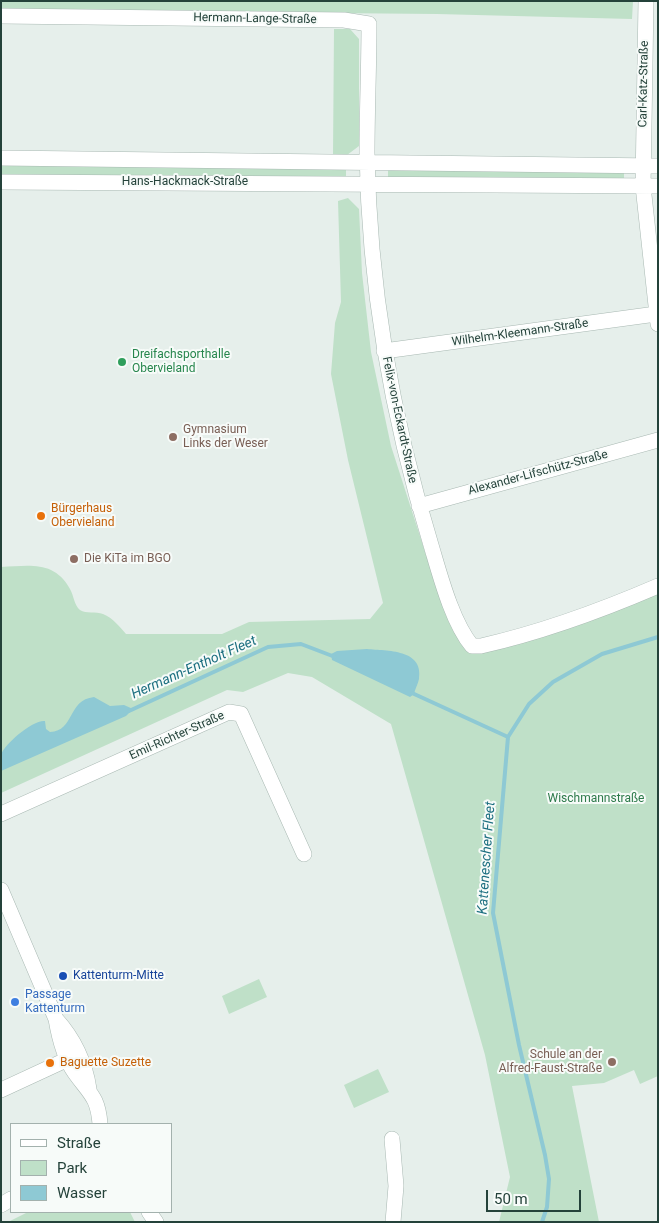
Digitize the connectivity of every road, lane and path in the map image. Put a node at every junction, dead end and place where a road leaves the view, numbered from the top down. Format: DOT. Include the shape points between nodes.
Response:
graph roads {
  1 [pos="646,1"];
  2 [pos="1,16"];
  3 [pos="1,158"];
  4 [pos="368,164"];
  5 [pos="650,166"];
  6 [pos="1,182"];
  7 [pos="369,184"];
  8 [pos="651,186"];
  9 [pos="657,319"];
  10 [pos="384,351"];
  11 [pos="658,440"];
  12 [pos="419,506"];
  13 [pos="658,586"];
  14 [pos="1,814"];
  15 [pos="304,854"];
  16 [pos="1,890"];
  17 [pos="56,1019"];
  18 [pos="68,1059"];
  19 [pos="89,1089"];
  20 [pos="1,1090"];
  21 [pos="100,1123"];
  22 [pos="392,1139"];
  23 [pos="393,1222"];
  1 -- 5 [label="street, Carl-Katz-Straße"];
  2 -- 4 [label="street, Hermann-Lange-Straße" via="344,20 369,24"];
  3 -- 4 [label="street, Hans-Hackmack-Straße"];
  4 -- 5 [label="street, Hans-Hackmack-Straße"];
  4 -- 7 [label="street"];
  5 -- 8 [label="street"];
  6 -- 7 [label="street, Hans-Hackmack-Straße"];
  7 -- 8 [label="street, Hans-Hackmack-Straße"];
  7 -- 10 [label="street, Felix-von-Eckardt-Straße" via="373,264"];
  8 -- 9 [label="street"];
  9 -- 10 [label="street, Wilhelm-Kleemann-Straße"];
  10 -- 12 [label="street, Felix-von-Eckardt-Straße" via="398,428"];
  11 -- 12 [label="street, Alexander-Lifschütz-Straße"];
  12 -- 13 [label="street, Felix-von-Eckardt-Straße" via="441,578 464,636 472,646 531,634 594,613"];
  14 -- 15 [label="street, Emil-Richter-Straße" via="229,712 241,714"];
  16 -- 17 [label="street"];
  17 -- 18 [label="street"];
  17 -- 19 [label="street" via="71,1035 86,1068"];
  18 -- 19 [label="street" via="74,1073"];
  18 -- 20 [label="street"];
  19 -- 21 [label="street"];
  22 -- 23 [label="street" via="396,1186"];
}
